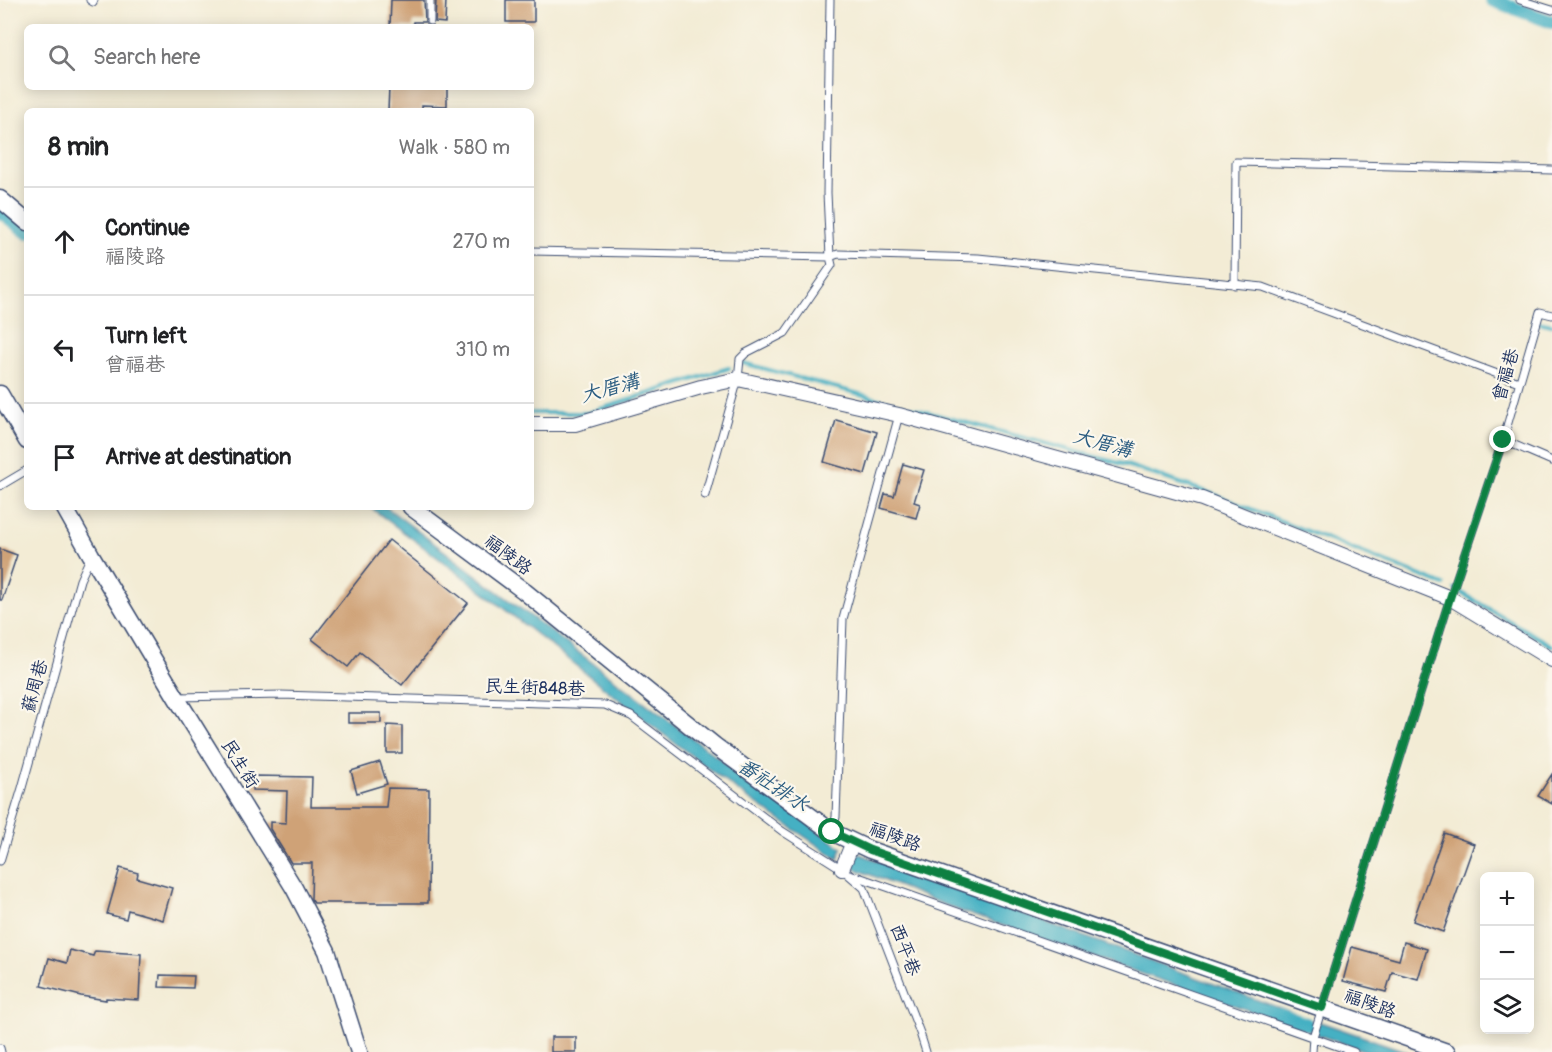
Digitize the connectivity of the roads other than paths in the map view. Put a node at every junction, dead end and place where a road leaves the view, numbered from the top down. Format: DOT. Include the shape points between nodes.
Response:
graph roads {
  1 [pos="90,0"];
  2 [pos="94,0"];
  3 [pos="430,0"];
  4 [pos="830,0"];
  5 [pos="1520,0"];
  6 [pos="1552,10"];
  7 [pos="430,21"];
  8 [pos="1552,170"];
  9 [pos="0,199"];
  10 [pos="24,219"];
  11 [pos="534,251"];
  12 [pos="830,256"];
  13 [pos="1235,285"];
  14 [pos="1552,315"];
  15 [pos="738,379"];
  16 [pos="1519,382"];
  17 [pos="0,394"];
  18 [pos="899,416"];
  19 [pos="534,424"];
  20 [pos="24,436"];
  21 [pos="1503,440"];
  22 [pos="1552,461"];
  23 [pos="24,473"];
  24 [pos="0,486"];
  25 [pos="705,495"];
  26 [pos="66,510"];
  27 [pos="415,510"];
  28 [pos="91,555"];
  29 [pos="1450,598"];
  30 [pos="1552,660"];
  31 [pos="176,697"];
  32 [pos="832,832"];
  33 [pos="853,842"];
  34 [pos="0,861"];
  35 [pos="844,870"];
  36 [pos="1322,1008"];
  37 [pos="1313,1037"];
  38 [pos="359,1052"];
  39 [pos="926,1052"];
  40 [pos="1312,1052"];
  41 [pos="1354,1052"];
  42 [pos="1447,1052"];
  1 -- 2 [label="lane"];
  3 -- 7 [label="lane"];
  4 -- 12 [label="lane"];
  5 -- 6 [label="lane"];
  8 -- 13 [label="lane" via="1236,162"];
  9 -- 10 [label="street"];
  11 -- 12 [label="lane"];
  12 -- 13 [label="lane" via="978,258"];
  12 -- 15 [label="lane" via="832,266 785,333 740,359"];
  13 -- 16 [label="lane" via="1263,287"];
  14 -- 16 [label="lane, 曾福巷" via="1540,312"];
  15 -- 18 [label="street"];
  15 -- 19 [label="street" via="575,423"];
  15 -- 25 [label="lane"];
  16 -- 21 [label="lane, 曾福巷"];
  17 -- 20 [label="street"];
  18 -- 29 [label="street" via="1202,499"];
  18 -- 32 [label="lane" via="843,619 836,817"];
  21 -- 22 [label="lane"];
  21 -- 29 [label="lane, 曾福巷"];
  23 -- 24 [label="lane"];
  26 -- 28 [label="street, 民生街"];
  27 -- 32 [label="street, 福陵路" via="524,591 715,746"];
  28 -- 31 [label="street, 民生街"];
  28 -- 34 [label="lane, 蘇周巷" via="80,580"];
  29 -- 30 [label="street"];
  29 -- 36 [label="lane, 曾福巷"];
  31 -- 35 [label="lane, 民生街848巷" via="281,695 605,705 631,716 782,831"];
  31 -- 38 [label="street, 民生街" via="311,919 327,951"];
  32 -- 33 [label="street, 福陵路"];
  33 -- 35 [label="street"];
  33 -- 36 [label="street, 福陵路"];
  35 -- 37 [label="lane"];
  35 -- 39 [label="lane, 西平巷" via="864,888"];
  36 -- 37 [label="lane"];
  36 -- 42 [label="street, 福陵路"];
  37 -- 40 [label="lane"];
  37 -- 41 [label="lane"];
}
